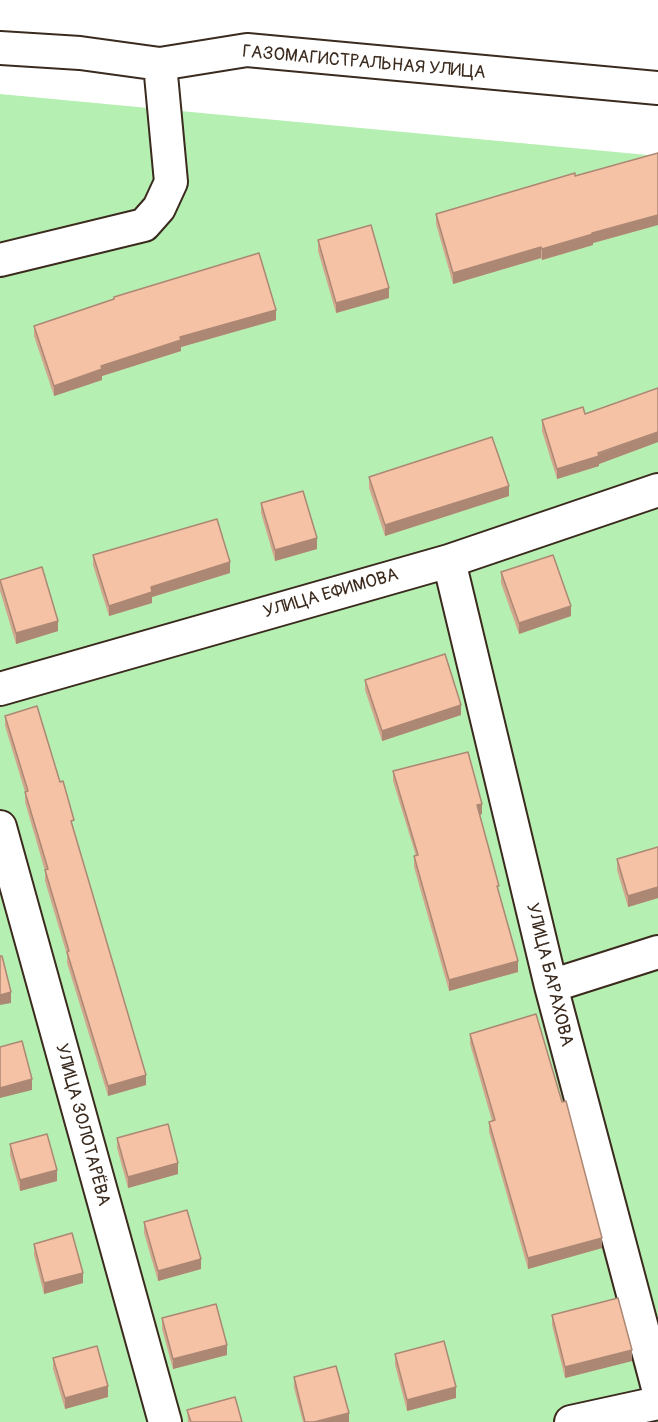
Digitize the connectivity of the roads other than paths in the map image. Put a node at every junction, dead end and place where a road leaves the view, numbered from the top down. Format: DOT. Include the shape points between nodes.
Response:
graph roads {
  1 [pos="0,48"];
  2 [pos="160,64"];
  3 [pos="658,88"];
  4 [pos="0,260"];
  5 [pos="658,489"];
  6 [pos="448,561"];
  7 [pos="0,689"];
  8 [pos="0,827"];
  9 [pos="658,952"];
  10 [pos="551,986"];
  11 [pos="658,1388"];
  12 [pos="658,1402"];
  13 [pos="165,1422"];
  14 [pos="572,1422"];
  1 -- 2 [label="street, ГАЗОМАГИСТРАЛЬНАЯ УЛИЦА"];
  2 -- 3 [label="street, ГАЗОМАГИСТРАЛЬНАЯ УЛИЦА" via="247,50"];
  2 -- 4 [label="street" via="171,182 159,208 144,225"];
  5 -- 6 [label="street, УЛИЦА ЕФИМОВА"];
  6 -- 7 [label="street, УЛИЦА ЕФИМОВА"];
  6 -- 10 [label="street, УЛИЦА БАРАХОВА"];
  8 -- 13 [label="street, УЛИЦА ЗОЛОТАРЁВА"];
  9 -- 10 [label="street"];
  10 -- 11 [label="street, УЛИЦА БАРАХОВА"];
  12 -- 14 [label="street"];
}
